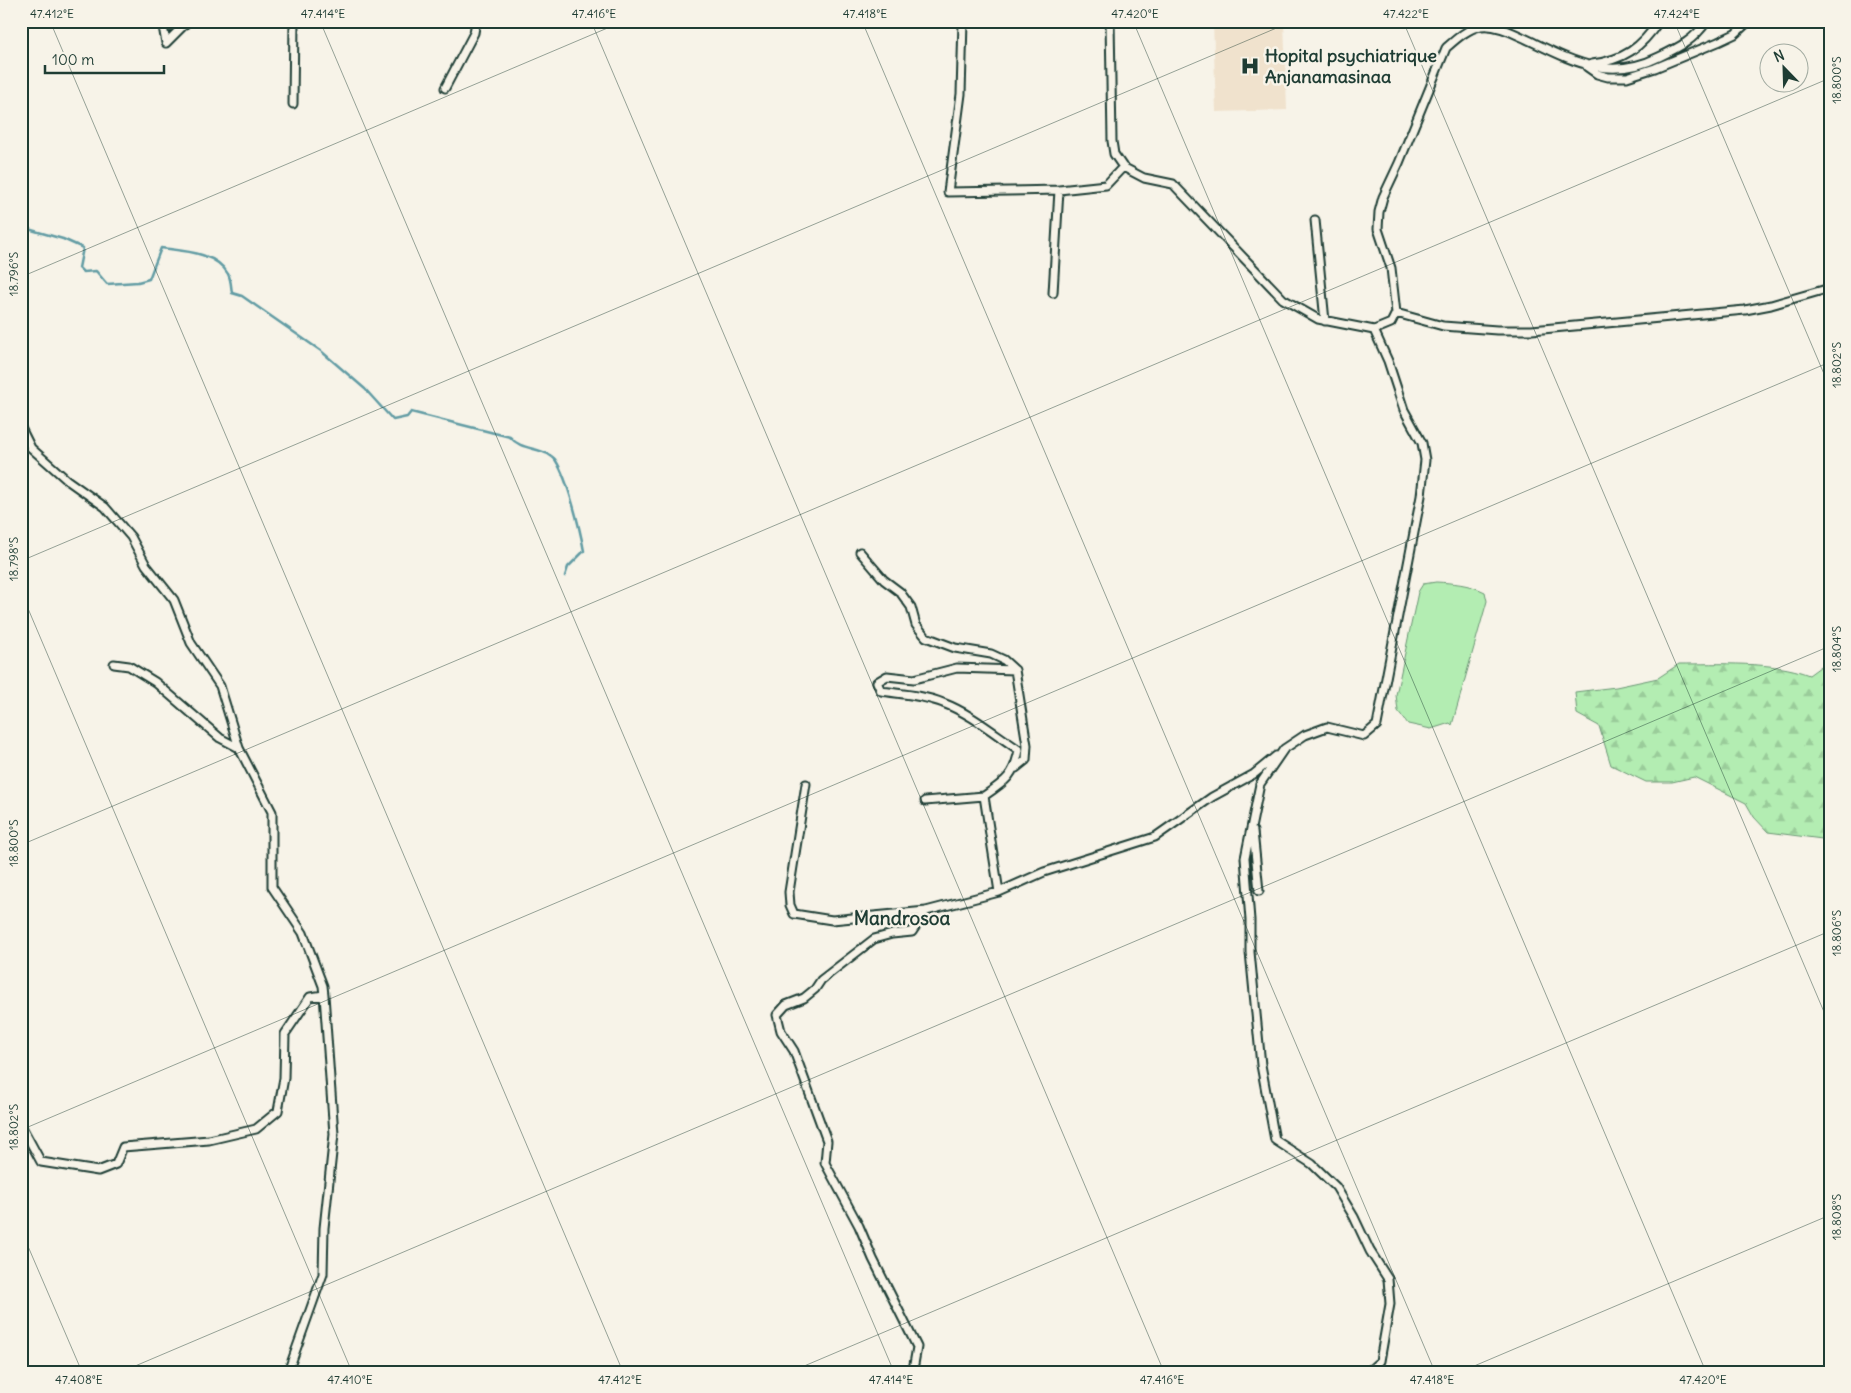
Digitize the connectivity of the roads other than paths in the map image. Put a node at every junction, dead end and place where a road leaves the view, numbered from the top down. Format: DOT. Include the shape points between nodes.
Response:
graph roads {
  1 [pos="162,21"];
  2 [pos="188,21"];
  3 [pos="294,21"];
  4 [pos="476,21"];
  5 [pos="963,21"];
  6 [pos="1110,21"];
  7 [pos="1659,21"];
  8 [pos="1707,21"];
  9 [pos="1749,21"];
  10 [pos="1584,65"];
  11 [pos="445,88"];
  12 [pos="293,104"];
  13 [pos="1124,167"];
  14 [pos="1059,190"];
  15 [pos="1315,220"];
  16 [pos="1830,288"];
  17 [pos="1053,293"];
  18 [pos="1396,313"];
  19 [pos="1325,320"];
  20 [pos="1374,330"];
  21 [pos="21,428"];
  22 [pos="860,552"];
  23 [pos="114,664"];
  24 [pos="1015,670"];
  25 [pos="239,748"];
  26 [pos="1284,749"];
  27 [pos="1016,768"];
  28 [pos="806,784"];
  29 [pos="984,796"];
  30 [pos="925,801"];
  31 [pos="1253,823"];
  32 [pos="1260,891"];
  33 [pos="1000,892"];
  34 [pos="926,911"];
  35 [pos="324,996"];
  36 [pos="21,1124"];
  37 [pos="913,1370"];
  38 [pos="288,1372"];
  39 [pos="1368,1372"];
  1 -- 2 [label="street" via="166,43"];
  3 -- 12 [label="street"];
  4 -- 11 [label="street" via="474,33"];
  5 -- 14 [label="street" via="962,94 948,192"];
  6 -- 13 [label="street" via="1114,154"];
  7 -- 10 [label="street" via="1640,45 1629,53 1609,62"];
  8 -- 10 [label="street" via="1698,35 1652,61 1625,68"];
  9 -- 10 [label="street" via="1735,34 1718,42 1627,76 1597,74"];
  10 -- 18 [label="street" via="1498,28 1481,26 1461,35 1446,48 1382,196 1378,229 1391,268"];
  13 -- 14 [label="street" via="1106,185"];
  13 -- 19 [label="street" via="1144,178 1173,184 1283,299"];
  14 -- 17 [label="street"];
  15 -- 19 [label="street"];
  16 -- 18 [label="street" via="1771,306 1745,310 1532,330 1443,326"];
  18 -- 20 [label="street" via="1391,323"];
  19 -- 20 [label="street"];
  20 -- 26 [label="street" via="1404,410 1422,443 1425,460 1377,725 1364,736 1326,726"];
  21 -- 25 [label="street" via="31,448 67,480 105,507 131,537 146,566 174,600 191,643 220,686"];
  22 -- 24 [label="street" via="884,580 900,592 926,637 955,648 991,654"];
  23 -- 25 [label="street" via="128,666 155,682 220,738"];
  24 -- 27 [label="street" via="1027,745 1026,760"];
  24 -- 27 [label="street" via="957,668 914,678 887,676 877,682 881,691 943,702 977,722 1019,750"];
  25 -- 35 [label="street" via="272,812 272,887 303,933"];
  26 -- 31 [label="street" via="1260,784"];
  26 -- 33 [label="street" via="1254,774 1212,797 1155,837 1044,872"];
  27 -- 29 [label="street" via="1002,784"];
  28 -- 34 [label="street" via="789,892 794,914 832,920"];
  29 -- 30 [label="street"];
  29 -- 33 [label="street"];
  31 -- 32 [label="street"];
  31 -- 39 [label="street" via="1245,858 1250,952 1261,1065 1275,1140 1312,1164 1336,1188 1388,1279 1390,1304 1380,1361"];
  33 -- 34 [label="street"];
  34 -- 37 [label="street" via="912,932 874,939 821,980 804,998 786,1005 777,1015 781,1031 794,1050 827,1141 825,1163 917,1347"];
  35 -- 36 [label="street" via="310,997 285,1034 284,1078 278,1111 256,1128 209,1140 122,1147 116,1164 98,1171 41,1162"];
  35 -- 38 [label="street" via="334,1134 324,1228 323,1274"];
}
